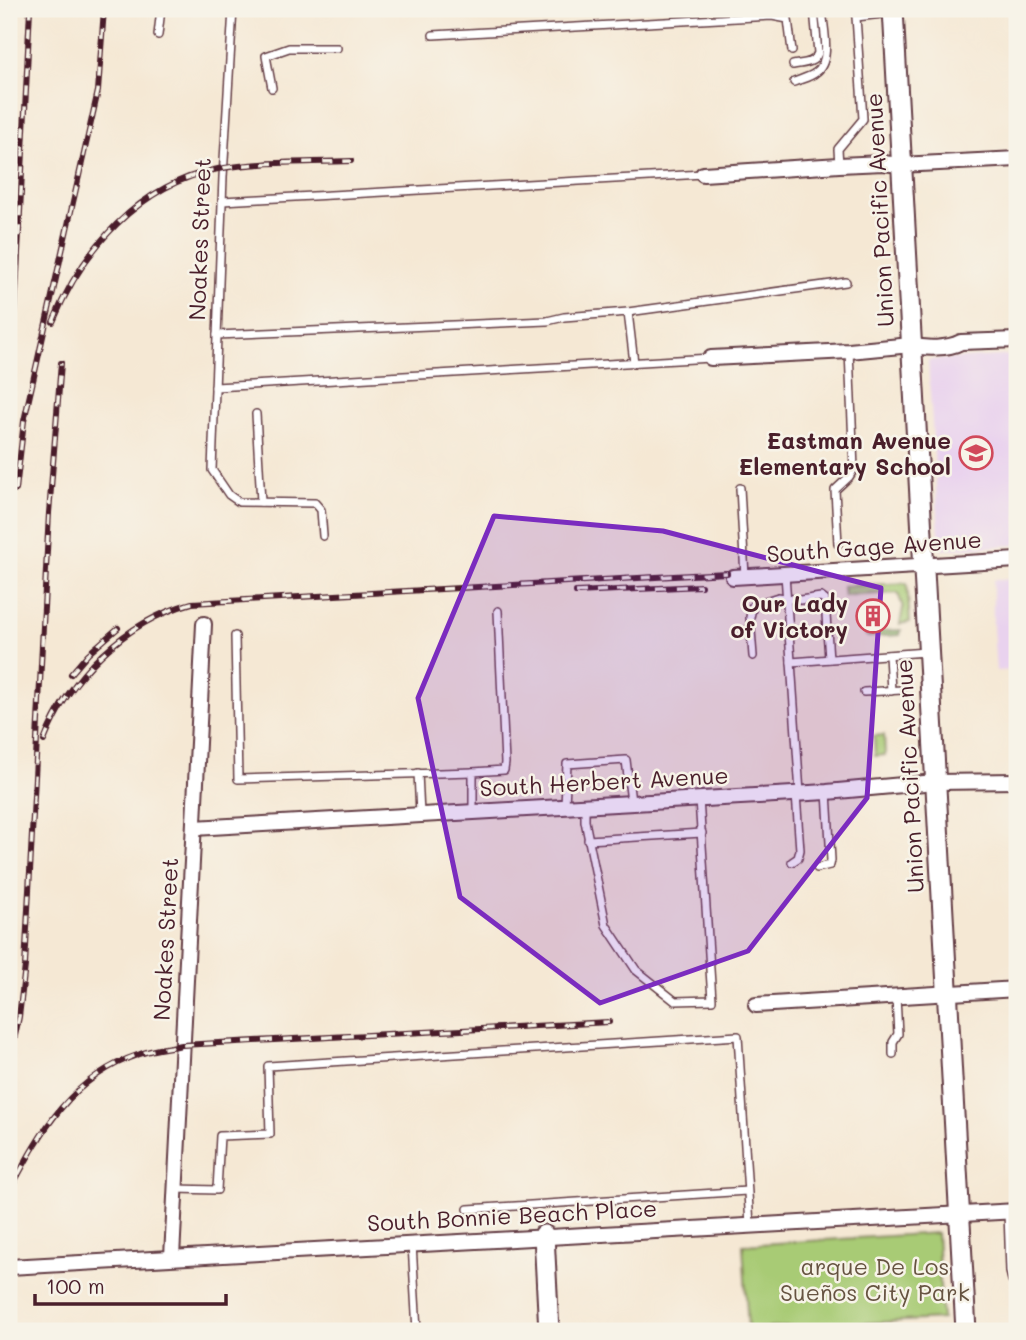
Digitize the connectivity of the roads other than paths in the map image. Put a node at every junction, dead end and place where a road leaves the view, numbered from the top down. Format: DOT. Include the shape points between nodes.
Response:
graph roads {
  1 [pos="161,9"];
  2 [pos="233,9"];
  3 [pos="814,9"];
  4 [pos="822,9"];
  5 [pos="893,11"];
  6 [pos="159,35"];
  7 [pos="433,35"];
  8 [pos="337,48"];
  9 [pos="792,51"];
  10 [pos="793,65"];
  11 [pos="794,82"];
  12 [pos="272,88"];
  13 [pos="1017,159"];
  14 [pos="839,164"];
  15 [pos="901,165"];
  16 [pos="703,174"];
  17 [pos="222,201"];
  18 [pos="846,282"];
  19 [pos="628,312"];
  20 [pos="217,335"];
  21 [pos="1017,340"];
  22 [pos="911,345"];
  23 [pos="849,351"];
  24 [pos="711,359"];
  25 [pos="634,363"];
  26 [pos="215,387"];
  27 [pos="256,414"];
  28 [pos="740,488"];
  29 [pos="261,502"];
  30 [pos="323,536"];
  31 [pos="838,544"];
  32 [pos="1017,560"];
  33 [pos="922,564"];
  34 [pos="785,574"];
  35 [pos="739,577"];
  36 [pos="787,597"];
  37 [pos="498,611"];
  38 [pos="204,624"];
  39 [pos="235,636"];
  40 [pos="927,652"];
  41 [pos="888,655"];
  42 [pos="753,656"];
  43 [pos="829,659"];
  44 [pos="791,662"];
  45 [pos="902,690"];
  46 [pos="891,691"];
  47 [pos="864,692"];
  48 [pos="473,772"];
  49 [pos="418,773"];
  50 [pos="1017,781"];
  51 [pos="934,782"];
  52 [pos="827,792"];
  53 [pos="798,793"];
  54 [pos="699,798"];
  55 [pos="631,802"];
  56 [pos="585,804"];
  57 [pos="565,806"];
  58 [pos="473,811"];
  59 [pos="420,814"];
  60 [pos="194,828"];
  61 [pos="702,833"];
  62 [pos="589,839"];
  63 [pos="792,862"];
  64 [pos="817,868"];
  65 [pos="1017,989"];
  66 [pos="946,993"];
  67 [pos="896,996"];
  68 [pos="756,1004"];
  69 [pos="893,1054"];
  70 [pos="176,1189"];
  71 [pos="747,1191"];
  72 [pos="468,1209"];
  73 [pos="1013,1211"];
  74 [pos="961,1214"];
  75 [pos="750,1225"];
  76 [pos="544,1235"];
  77 [pos="412,1243"];
  78 [pos="172,1257"];
  79 [pos="9,1267"];
  80 [pos="1017,1284"];
  81 [pos="417,1331"];
  82 [pos="549,1331"];
  83 [pos="966,1331"];
  1 -- 6 [label="lane"];
  2 -- 17 [label="lane, Noakes Street"];
  3 -- 10 [label="lane" via="818,53 811,62"];
  4 -- 11 [label="lane" via="822,66"];
  5 -- 14 [label="lane" via="856,17 863,119 838,149"];
  5 -- 15 [label="street, Union Pacific Avenue"];
  7 -- 9 [label="lane" via="772,16 788,19"];
  8 -- 12 [label="lane" via="289,48 266,56"];
  13 -- 15 [label="street"];
  14 -- 15 [label="street"];
  14 -- 16 [label="street"];
  15 -- 22 [label="street, Union Pacific Avenue"];
  16 -- 17 [label="lane"];
  17 -- 20 [label="lane, Noakes Street"];
  18 -- 19 [label="lane"];
  19 -- 20 [label="lane" via="547,321"];
  19 -- 25 [label="lane"];
  20 -- 26 [label="lane, Noakes Street"];
  21 -- 22 [label="street" via="961,342 954,338"];
  22 -- 23 [label="street"];
  22 -- 33 [label="street, Union Pacific Avenue"];
  23 -- 24 [label="street"];
  23 -- 31 [label="lane" via="854,469 835,490"];
  24 -- 25 [label="lane"];
  25 -- 26 [label="lane"];
  26 -- 29 [label="lane, Noakes Street" via="212,470 239,502"];
  27 -- 29 [label="lane"];
  28 -- 35 [label="lane"];
  29 -- 30 [label="lane" via="315,503 321,510"];
  32 -- 33 [label="street, South Gage Avenue"];
  33 -- 34 [label="street, South Gage Avenue"];
  33 -- 40 [label="street, Union Pacific Avenue"];
  34 -- 35 [label="street, South Gage Avenue"];
  34 -- 36 [label="lane"];
  36 -- 42 [label="lane" via="753,605"];
  36 -- 43 [label="lane" via="825,600"];
  36 -- 44 [label="lane"];
  37 -- 48 [label="lane" via="505,764 504,770"];
  38 -- 60 [label="street, Noakes Street"];
  39 -- 49 [label="lane" via="238,779"];
  40 -- 41 [label="lane"];
  40 -- 51 [label="street, Union Pacific Avenue"];
  41 -- 43 [label="lane"];
  41 -- 46 [label="lane"];
  43 -- 44 [label="lane"];
  44 -- 53 [label="lane"];
  45 -- 46 [label="lane"];
  46 -- 47 [label="lane"];
  48 -- 49 [label="lane"];
  48 -- 58 [label="lane"];
  49 -- 59 [label="lane"];
  50 -- 51 [label="street, South Herbert Avenue"];
  51 -- 52 [label="street, South Herbert Avenue"];
  51 -- 66 [label="street, Union Pacific Avenue"];
  52 -- 53 [label="street, South Herbert Avenue"];
  52 -- 64 [label="lane" via="831,860 830,865"];
  53 -- 54 [label="street, South Herbert Avenue"];
  53 -- 63 [label="lane" via="800,850"];
  54 -- 55 [label="street, South Herbert Avenue"];
  54 -- 61 [label="lane"];
  55 -- 56 [label="street, South Herbert Avenue"];
  55 -- 57 [label="lane" via="626,760 567,764"];
  56 -- 57 [label="street, South Herbert Avenue"];
  56 -- 62 [label="lane"];
  57 -- 58 [label="street, South Herbert Avenue"];
  58 -- 59 [label="street, South Herbert Avenue"];
  59 -- 60 [label="street, South Herbert Avenue"];
  60 -- 70 [label="street, Noakes Street"];
  61 -- 62 [label="lane"];
  61 -- 62 [label="lane" via="712,1000 675,1001 636,970 606,925"];
  65 -- 66 [label="street"];
  66 -- 67 [label="street"];
  66 -- 74 [label="street, Union Pacific Avenue"];
  67 -- 68 [label="street"];
  67 -- 69 [label="lane" via="898,1034"];
  70 -- 71 [label="lane" via="217,1189 220,1136 270,1134 268,1066 738,1036"];
  70 -- 78 [label="street, Noakes Street"];
  71 -- 72 [label="lane"];
  71 -- 75 [label="lane"];
  73 -- 74 [label="street, South Bonnie Beach Place"];
  73 -- 80 [label="lane" via="1010,1272"];
  74 -- 75 [label="street, South Bonnie Beach Place"];
  74 -- 83 [label="street, Union Pacific Avenue"];
  75 -- 76 [label="street, South Bonnie Beach Place"];
  76 -- 77 [label="street, South Bonnie Beach Place"];
  76 -- 82 [label="street"];
  77 -- 78 [label="street, South Bonnie Beach Place"];
  77 -- 81 [label="lane"];
  78 -- 79 [label="street, South Bonnie Beach Place"];
}
